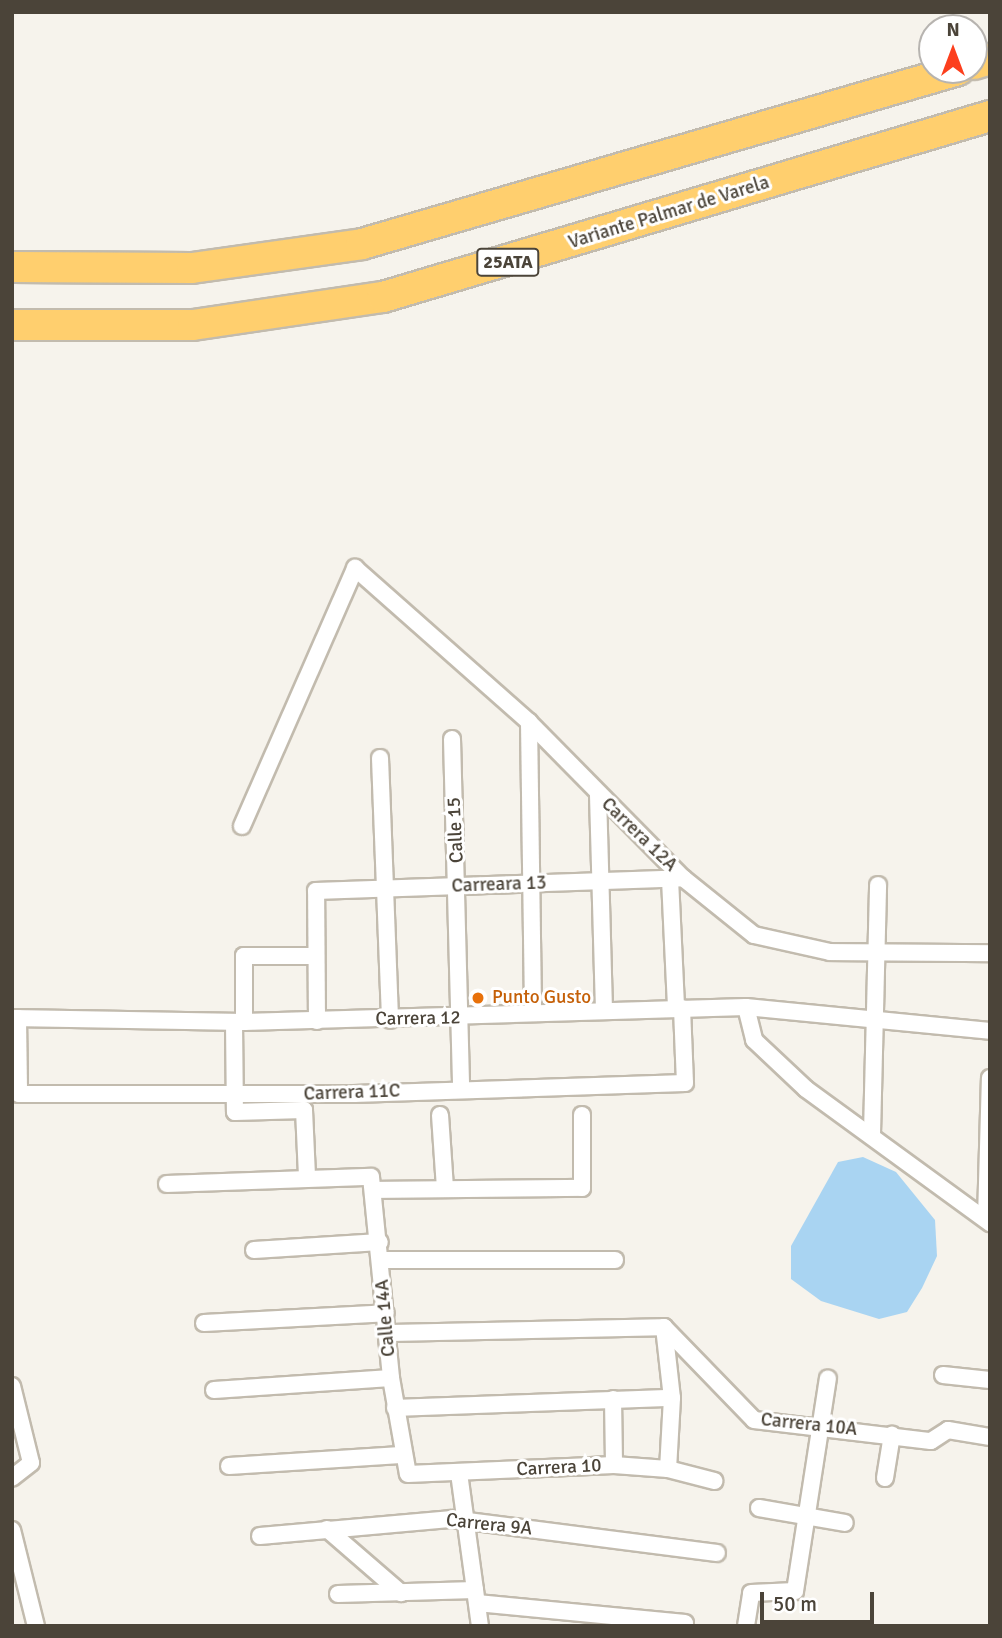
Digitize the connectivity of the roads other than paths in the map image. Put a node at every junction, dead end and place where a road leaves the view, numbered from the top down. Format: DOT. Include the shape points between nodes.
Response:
graph roads {
  1 [pos="918,82"];
  2 [pos="990,116"];
  3 [pos="12,267"];
  4 [pos="12,325"];
  5 [pos="529,722"];
  6 [pos="452,739"];
  7 [pos="380,758"];
  8 [pos="598,795"];
  9 [pos="242,827"];
  10 [pos="677,878"];
  11 [pos="600,881"];
  12 [pos="530,884"];
  13 [pos="878,885"];
  14 [pos="458,886"];
  15 [pos="385,889"];
  16 [pos="877,953"];
  17 [pos="990,953"];
  18 [pos="314,956"];
  19 [pos="746,1007"];
  20 [pos="679,1008"];
  21 [pos="604,1010"];
  22 [pos="533,1013"];
  23 [pos="15,1018"];
  24 [pos="462,1018"];
  25 [pos="390,1020"];
  26 [pos="874,1020"];
  27 [pos="317,1021"];
  28 [pos="239,1022"];
  29 [pos="990,1031"];
  30 [pos="990,1078"];
  31 [pos="461,1089"];
  32 [pos="234,1095"];
  33 [pos="440,1115"];
  34 [pos="582,1115"];
  35 [pos="872,1134"];
  36 [pos="307,1177"];
  37 [pos="167,1184"];
  38 [pos="445,1189"];
  39 [pos="376,1190"];
  40 [pos="988,1221"];
  41 [pos="380,1242"];
  42 [pos="254,1250"];
  43 [pos="380,1260"];
  44 [pos="615,1260"];
  45 [pos="386,1313"];
  46 [pos="204,1323"];
  47 [pos="664,1327"];
  48 [pos="387,1333"];
  49 [pos="943,1375"];
  50 [pos="391,1378"];
  51 [pos="828,1379"];
  52 [pos="990,1380"];
  53 [pos="12,1387"];
  54 [pos="214,1390"];
  55 [pos="672,1398"];
  56 [pos="613,1399"];
  57 [pos="395,1408"];
  58 [pos="824,1425"];
  59 [pos="892,1435"];
  60 [pos="990,1437"];
  61 [pos="402,1463"];
  62 [pos="614,1465"];
  63 [pos="229,1466"];
  64 [pos="668,1469"];
  65 [pos="458,1473"];
  66 [pos="20,1475"];
  67 [pos="886,1478"];
  68 [pos="714,1481"];
  69 [pos="759,1508"];
  70 [pos="810,1516"];
  71 [pos="466,1522"];
  72 [pos="845,1523"];
  73 [pos="12,1530"];
  74 [pos="327,1530"];
  75 [pos="260,1536"];
  76 [pos="15,1553"];
  77 [pos="717,1553"];
  78 [pos="401,1593"];
  79 [pos="338,1594"];
  80 [pos="476,1597"];
  81 [pos="685,1623"];
  82 [pos="36,1626"];
  83 [pos="480,1626"];
  84 [pos="746,1626"];
  1 -- 3 [label="highway" via="362,244 192,268"];
  2 -- 4 [label="highway, Variante Palmar de Varela / 25ATA" via="383,297 193,325"];
  5 -- 8 [label="street, Carrera 12A"];
  5 -- 9 [label="street, Carrera 12A" via="355,568"];
  5 -- 12 [label="street"];
  6 -- 14 [label="street, Calle 15"];
  7 -- 15 [label="street"];
  8 -- 10 [label="street, Carrera 12A"];
  8 -- 11 [label="street"];
  10 -- 11 [label="street, Carreara 13"];
  10 -- 16 [label="street, Carrera 12A" via="754,935 830,952"];
  10 -- 20 [label="street"];
  11 -- 12 [label="street, Carreara 13"];
  11 -- 21 [label="street"];
  12 -- 14 [label="street, Carreara 13"];
  12 -- 22 [label="street"];
  13 -- 16 [label="street"];
  14 -- 15 [label="street, Carreara 13"];
  14 -- 24 [label="street, Calle 15"];
  15 -- 18 [label="street, Carreara 13" via="316,891"];
  15 -- 25 [label="street"];
  16 -- 17 [label="street, Carrera 12A"];
  16 -- 26 [label="street"];
  18 -- 27 [label="street"];
  18 -- 28 [label="street" via="244,956"];
  19 -- 20 [label="street, Carrera 12"];
  19 -- 26 [label="street, Carrera 12"];
  19 -- 35 [label="street" via="754,1040 806,1088"];
  20 -- 21 [label="street, Carrera 12"];
  20 -- 31 [label="street, Carrera 11C" via="685,1083"];
  21 -- 22 [label="street, Carrera 12"];
  22 -- 24 [label="street, Carrera 12"];
  23 -- 28 [label="street, Carrera 12"];
  23 -- 32 [label="street, Carrera 11C" via="19,1094"];
  24 -- 25 [label="street, Carrera 12"];
  24 -- 31 [label="street, Calle 15"];
  25 -- 27 [label="street, Carrera 12"];
  26 -- 29 [label="street, Carrera 12"];
  26 -- 35 [label="street"];
  27 -- 28 [label="street, Carrera 12"];
  28 -- 32 [label="street"];
  30 -- 40 [label="street"];
  31 -- 32 [label="street, Carrera 11C"];
  32 -- 36 [label="street" via="235,1112 304,1110"];
  33 -- 38 [label="street"];
  34 -- 38 [label="street" via="582,1188"];
  35 -- 40 [label="street"];
  36 -- 37 [label="street"];
  36 -- 39 [label="street" via="361,1175 371,1177"];
  38 -- 39 [label="street"];
  39 -- 41 [label="street, Calle 14A"];
  41 -- 42 [label="street"];
  41 -- 43 [label="street, Calle 14A"];
  43 -- 44 [label="street"];
  43 -- 45 [label="street, Calle 14A"];
  45 -- 46 [label="street"];
  45 -- 48 [label="street, Calle 14A"];
  47 -- 48 [label="street"];
  47 -- 55 [label="street"];
  47 -- 58 [label="street, Carrera 10A" via="754,1420"];
  48 -- 50 [label="street, Calle 14A"];
  49 -- 52 [label="street"];
  50 -- 54 [label="street"];
  50 -- 57 [label="street, Calle 14A"];
  51 -- 58 [label="street"];
  53 -- 66 [label="street"];
  55 -- 56 [label="street"];
  55 -- 64 [label="street"];
  56 -- 57 [label="street"];
  56 -- 62 [label="street"];
  57 -- 61 [label="street, Calle 14A"];
  58 -- 59 [label="street, Carrera 10A"];
  58 -- 70 [label="street"];
  59 -- 60 [label="street, Carrera 10A" via="931,1441 948,1430"];
  59 -- 67 [label="street"];
  61 -- 63 [label="street"];
  61 -- 65 [label="street, Carrera 10"];
  62 -- 64 [label="street, Carrera 10"];
  62 -- 65 [label="street, Carrera 10"];
  64 -- 68 [label="street, Carrera 10"];
  65 -- 71 [label="street"];
  69 -- 70 [label="street"];
  70 -- 72 [label="street"];
  70 -- 84 [label="street" via="795,1591 751,1593"];
  71 -- 74 [label="street, Carrera 9A"];
  71 -- 77 [label="street, Carrera 9A"];
  71 -- 80 [label="street"];
  73 -- 76 [label="street"];
  74 -- 75 [label="street, Carrera 9A"];
  74 -- 78 [label="street"];
  76 -- 82 [label="street"];
  78 -- 79 [label="street"];
  78 -- 80 [label="street"];
  80 -- 81 [label="street"];
  80 -- 83 [label="street"];
}
